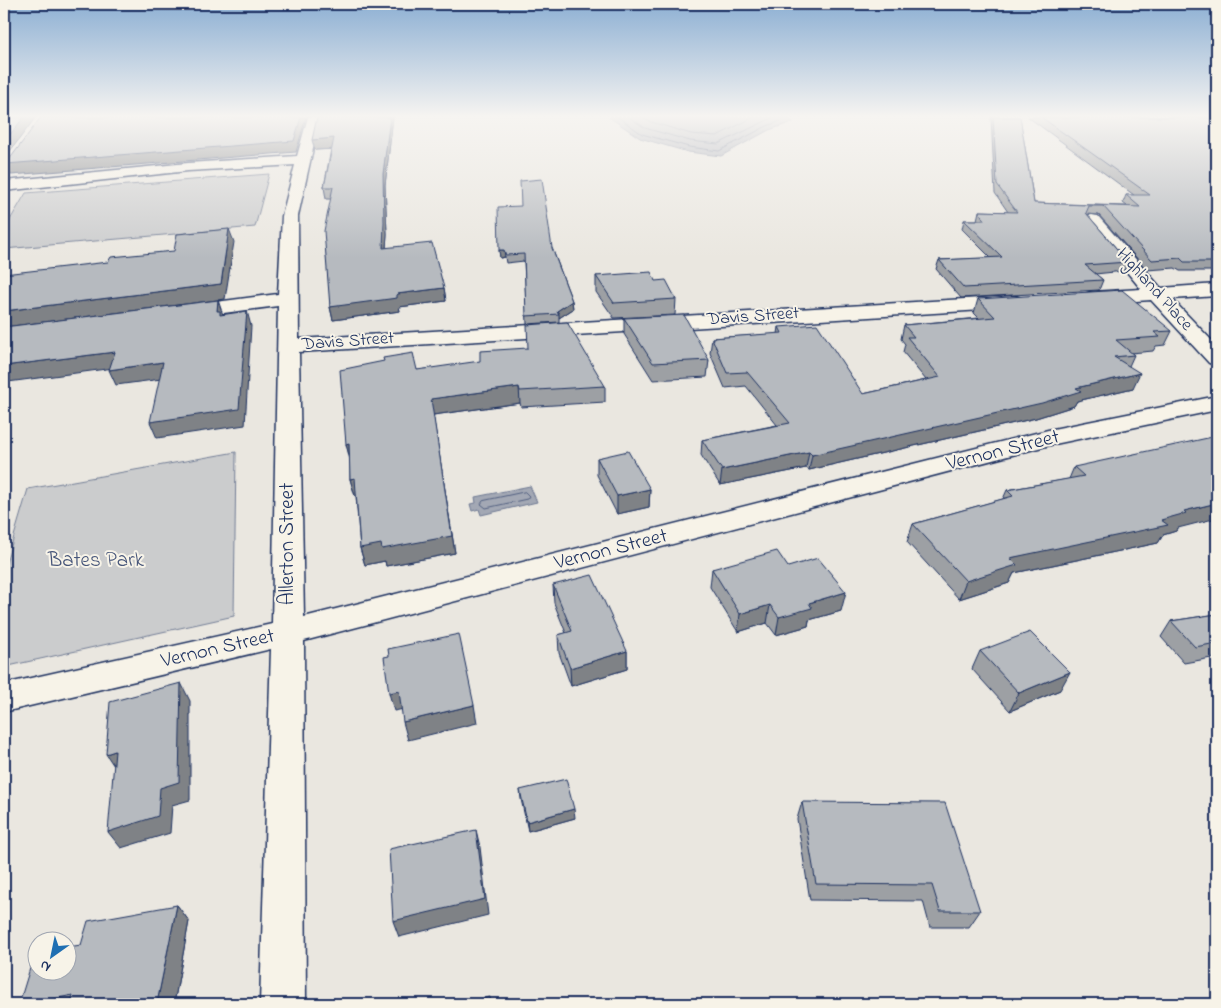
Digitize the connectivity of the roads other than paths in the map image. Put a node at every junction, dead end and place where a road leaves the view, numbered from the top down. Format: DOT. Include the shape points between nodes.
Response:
graph roads {
  1 [pos="237,164"];
  2 [pos="303,164"];
  3 [pos="4,186"];
  4 [pos="1092,220"];
  5 [pos="1217,290"];
  6 [pos="1155,293"];
  7 [pos="288,299"];
  8 [pos="1071,299"];
  9 [pos="1033,302"];
  10 [pos="170,314"];
  11 [pos="288,346"];
  12 [pos="1217,358"];
  13 [pos="1217,403"];
  14 [pos="288,633"];
  15 [pos="4,698"];
  16 [pos="283,1004"];
  1 -- 3 [label="street"];
  2 -- 7 [label="street, Allerton Street" via="290,216"];
  4 -- 6 [label="street, Highland Place"];
  5 -- 6 [label="street"];
  6 -- 8 [label="street"];
  6 -- 12 [label="street, Highland Place"];
  7 -- 10 [label="street"];
  7 -- 11 [label="street, Allerton Street"];
  9 -- 11 [label="street, Davis Street"];
  11 -- 14 [label="street, Allerton Street"];
  13 -- 14 [label="street, Vernon Street" via="1048,438"];
  14 -- 15 [label="street, Vernon Street"];
  14 -- 16 [label="street, Allerton Street"];
}
